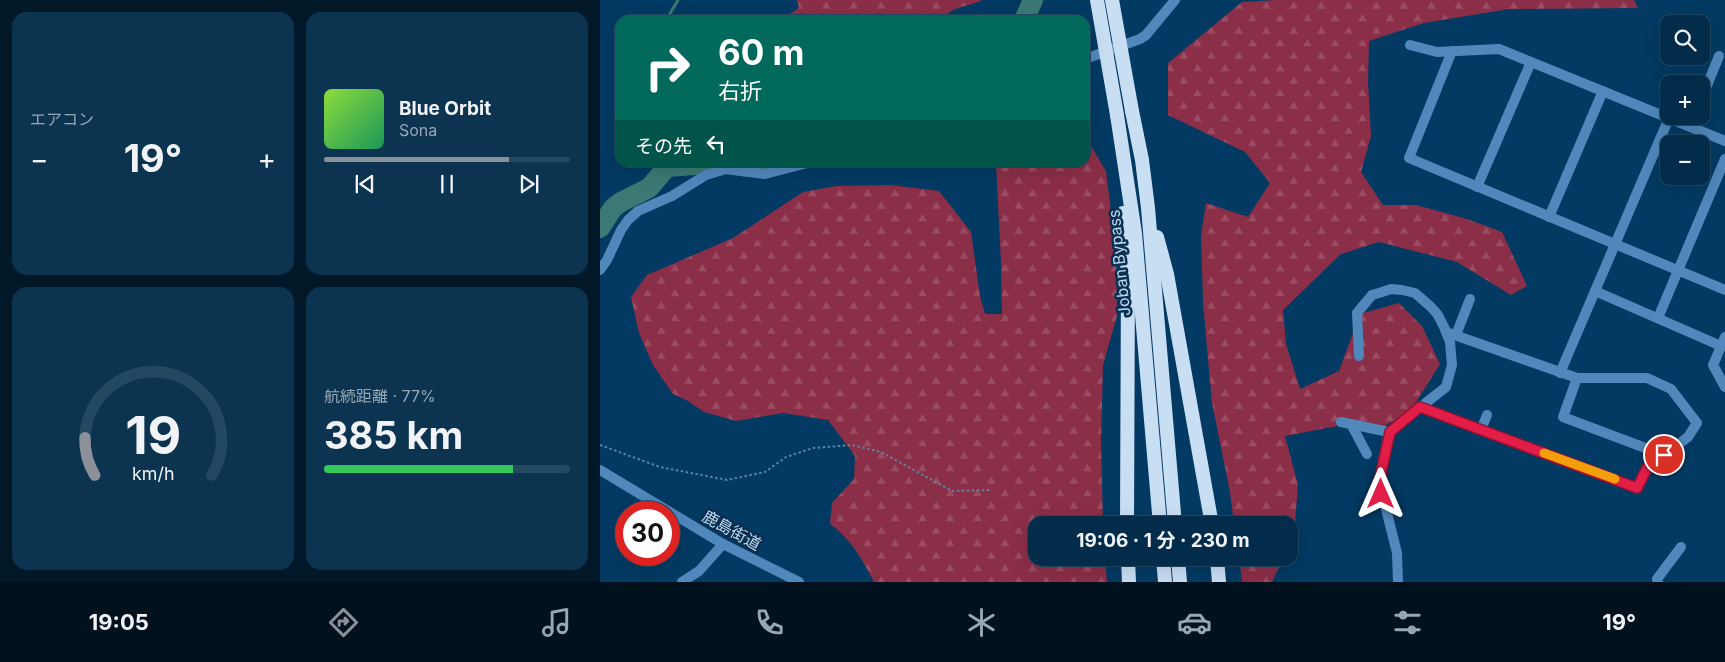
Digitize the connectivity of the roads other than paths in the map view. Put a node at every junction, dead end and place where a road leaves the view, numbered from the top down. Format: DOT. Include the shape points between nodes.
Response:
graph roads {
  1 [pos="1097,0"];
  2 [pos="1112,0"];
  3 [pos="1175,0"];
  4 [pos="1410,45"];
  5 [pos="1452,52"];
  6 [pos="1720,56"];
  7 [pos="1090,58"];
  8 [pos="1531,62"];
  9 [pos="1710,79"];
  10 [pos="1603,91"];
  11 [pos="1660,114"];
  12 [pos="1666,125"];
  13 [pos="1690,126"];
  14 [pos="1119,134"];
  15 [pos="1725,141"];
  16 [pos="1725,159"];
  17 [pos="792,167"];
  18 [pos="1477,187"];
  19 [pos="1148,208"];
  20 [pos="1549,217"];
  21 [pos="1615,244"];
  22 [pos="600,270"];
  23 [pos="1678,270"];
  24 [pos="1725,290"];
  25 [pos="1595,291"];
  26 [pos="1470,299"];
  27 [pos="1658,318"];
  28 [pos="1446,332"];
  29 [pos="1456,336"];
  30 [pos="1723,341"];
  31 [pos="1359,356"];
  32 [pos="1560,373"];
  33 [pos="1577,378"];
  34 [pos="1725,387"];
  35 [pos="1420,407"];
  36 [pos="1487,414"];
  37 [pos="1481,430"];
  38 [pos="1390,432"];
  39 [pos="1367,454"];
  40 [pos="1664,455"];
  41 [pos="600,470"];
  42 [pos="1127,516"];
  43 [pos="1159,516"];
  44 [pos="1174,516"];
  45 [pos="1210,516"];
  46 [pos="723,544"];
  47 [pos="1681,547"];
  48 [pos="1128,566"];
  49 [pos="1164,566"];
  50 [pos="1179,566"];
  51 [pos="1218,566"];
  52 [pos="682,582"];
  53 [pos="799,582"];
  54 [pos="1129,582"];
  55 [pos="1165,582"];
  56 [pos="1180,582"];
  57 [pos="1220,582"];
  58 [pos="1398,582"];
  59 [pos="1658,582"];
  1 -- 14 [label="highway, Joban Bypass, bridge"];
  2 -- 19 [label="highway, Joban Bypass, bridge"];
  3 -- 7 [label="street" via="1140,39"];
  4 -- 5 [label="street"];
  5 -- 8 [label="street" via="1499,49"];
  5 -- 18 [label="street" via="1408,158"];
  6 -- 9 [label="street"];
  8 -- 10 [label="street"];
  8 -- 18 [label="street"];
  10 -- 11 [label="street"];
  10 -- 20 [label="street"];
  12 -- 21 [label="street"];
  13 -- 15 [label="street"];
  14 -- 42 [label="highway" via="1119,186 1128,274"];
  14 -- 43 [label="highway, Joban Bypass" via="1135,233"];
  16 -- 23 [label="street"];
  17 -- 22 [label="street" via="766,174 726,169 706,175 672,196 638,211 621,230"];
  18 -- 20 [label="street"];
  19 -- 44 [label="highway, Joban Bypass"];
  19 -- 45 [label="highway" via="1168,274"];
  20 -- 21 [label="street"];
  21 -- 23 [label="street"];
  21 -- 25 [label="street"];
  23 -- 24 [label="street"];
  23 -- 27 [label="street"];
  25 -- 27 [label="street"];
  25 -- 32 [label="street"];
  26 -- 29 [label="street"];
  27 -- 30 [label="street"];
  28 -- 29 [label="street"];
  28 -- 31 [label="street" via="1438,315 1424,300 1415,294 1391,289 1372,296 1356,313"];
  28 -- 35 [label="street" via="1452,355 1449,379 1446,387"];
  29 -- 32 [label="street"];
  30 -- 34 [label="street" via="1713,364"];
  32 -- 33 [label="street"];
  33 -- 40 [label="street" via="1563,417"];
  33 -- 40 [label="street" via="1647,378 1671,389 1697,423 1688,436"];
  35 -- 37 [label="street"];
  35 -- 38 [label="street"];
  36 -- 37 [label="street"];
  37 -- 40 [label="street" via="1637,488 1647,468"];
  38 -- 39 [label="street" via="1346,423"];
  38 -- 58 [label="street" via="1379,482 1397,553"];
  41 -- 46 [label="street, 鹿島街道"];
  46 -- 52 [label="street" via="699,571"];
  46 -- 53 [label="street, 鹿島街道"];
  47 -- 59 [label="street" via="1657,578"];
  48 -- 54 [label="highway"];
  49 -- 55 [label="highway"];
  50 -- 56 [label="highway"];
  51 -- 57 [label="highway"];
}
